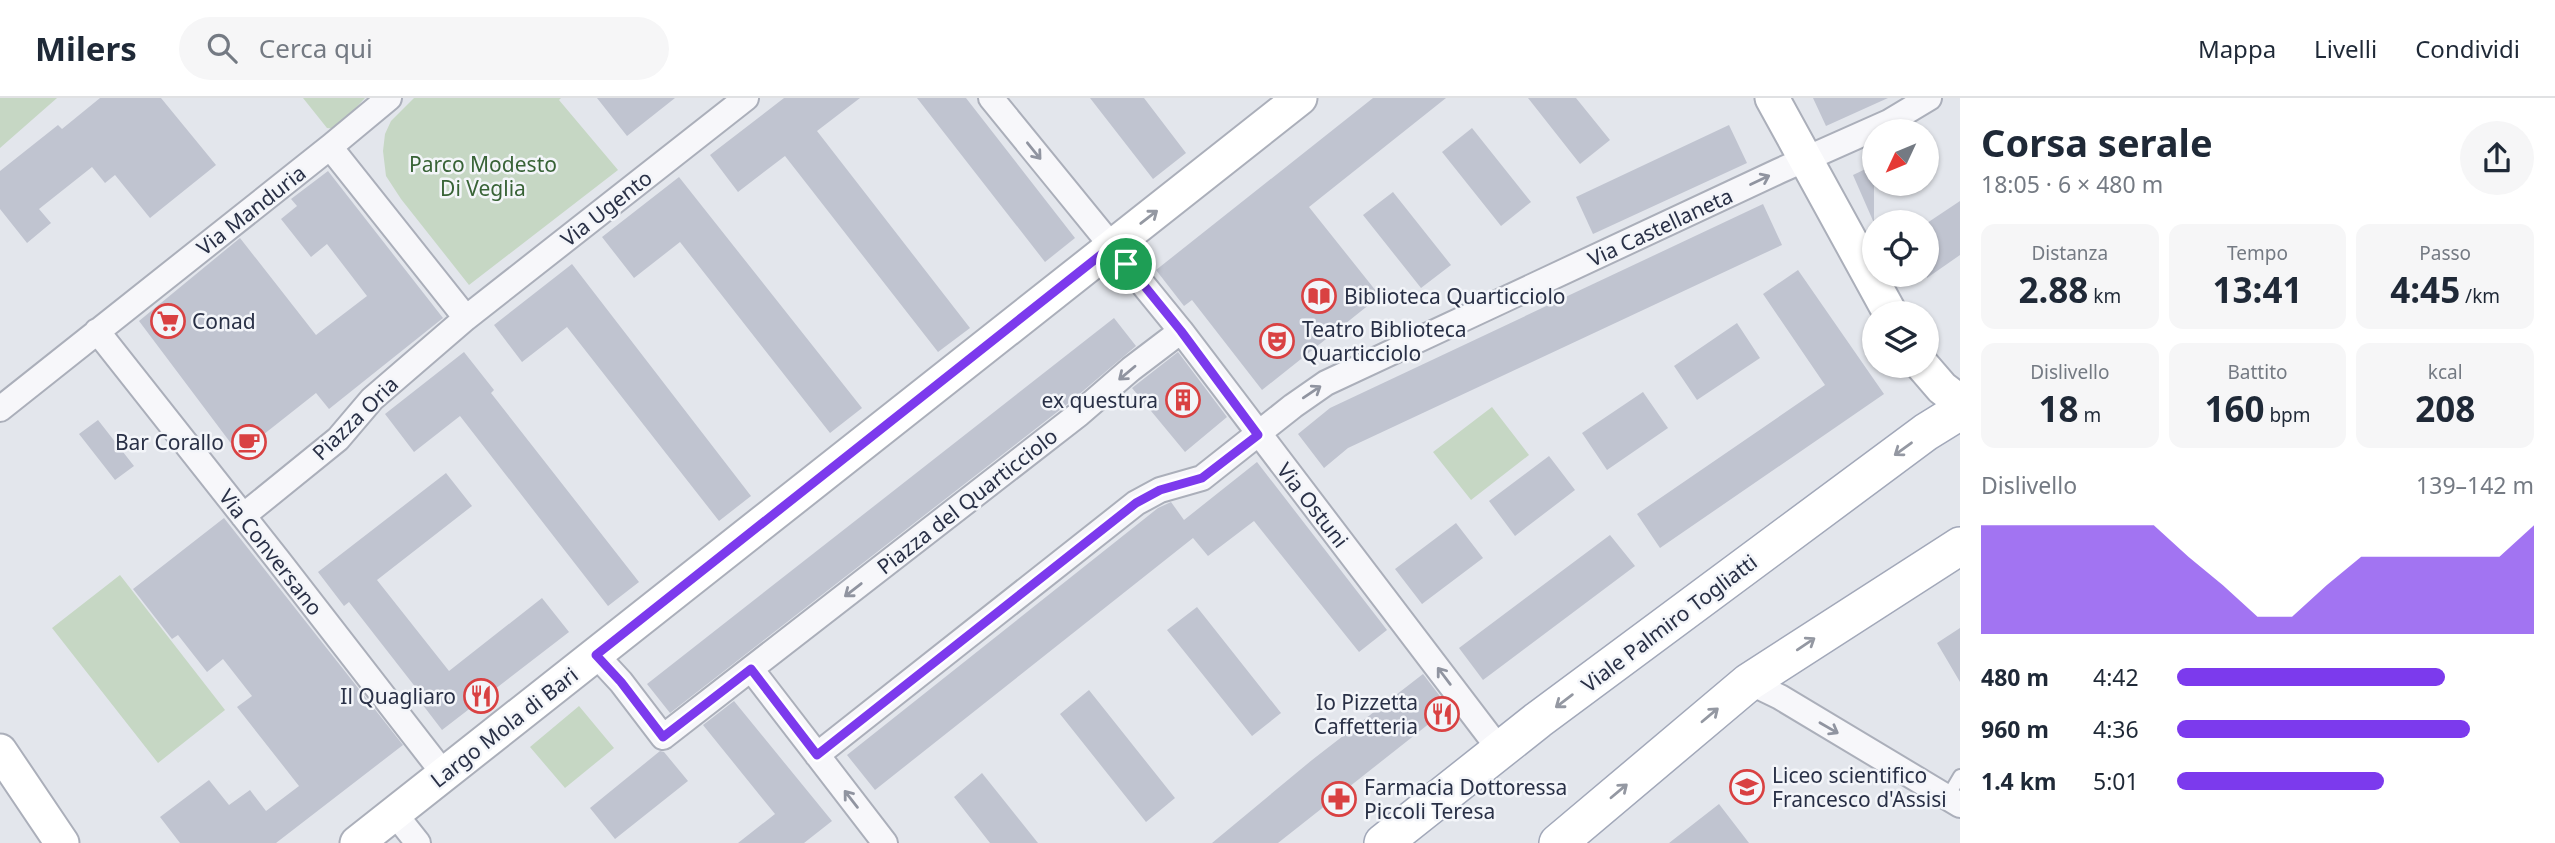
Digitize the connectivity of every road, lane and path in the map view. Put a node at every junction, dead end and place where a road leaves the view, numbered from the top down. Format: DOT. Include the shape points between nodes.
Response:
graph roads {
  1 [pos="389,98"];
  2 [pos="746,98"];
  3 [pos="991,98"];
  4 [pos="1300,98"];
  5 [pos="1772,98"];
  6 [pos="1929,98"];
  7 [pos="330,147"];
  8 [pos="1804,159"];
  9 [pos="1112,246"];
  10 [pos="1883,301"];
  11 [pos="466,318"];
  12 [pos="97,331"];
  13 [pos="1181,331"];
  14 [pos="1933,378"];
  15 [pos="1960,402"];
  16 [pos="0,409"];
  17 [pos="1960,411"];
  18 [pos="1258,435"];
  19 [pos="243,516"];
  20 [pos="1960,546"];
  21 [pos="596,655"];
  22 [pos="751,669"];
  23 [pos="1749,682"];
  24 [pos="663,737"];
  25 [pos="1500,750"];
  26 [pos="0,751"];
  27 [pos="817,755"];
  28 [pos="443,774"];
  29 [pos="1960,776"];
  30 [pos="1954,802"];
  31 [pos="395,814"];
  32 [pos="1568,840"];
  33 [pos="62,843"];
  34 [pos="357,843"];
  35 [pos="418,843"];
  36 [pos="886,843"];
  37 [pos="1383,843"];
  1 -- 7 [label="street, Via Manduria"];
  2 -- 11 [label="street, Via Ugento"];
  3 -- 9 [label="street, Via Ostuni, one-way"];
  9 -- 4 [label="street, one-way"];
  5 -- 8 [label="street"];
  6 -- 8 [label="street, Via Castellaneta" via="1889,122"];
  7 -- 11 [label="street"];
  7 -- 12 [label="street, Via Manduria"];
  8 -- 10 [label="street"];
  18 -- 8 [label="street, Via Castellaneta, one-way" via="1326,383"];
  9 -- 13 [label="street, Via Ostuni"];
  9 -- 21 [label="street"];
  11 -- 19 [label="street, Piazza Oria" via="372,399 338,439"];
  12 -- 16 [label="street, Via Manduria"];
  12 -- 19 [label="street, Via Conversano"];
  13 -- 18 [label="street, Via Ostuni"];
  13 -- 22 [label="street, Piazza del Quarticciolo, one-way"];
  14 -- 15 [label="street"];
  17 -- 25 [label="main road, Viale Palmiro Togliatti, one-way"];
  25 -- 18 [label="street, Via Ostuni, one-way"];
  18 -- 27 [label="street" via="1202,478 1160,490 1136,503"];
  19 -- 28 [label="street, Via Conversano"];
  23 -- 20 [label="main road, one-way"];
  21 -- 24 [label="street, Largo Mola di Bari"];
  21 -- 28 [label="street, Largo Mola di Bari"];
  22 -- 24 [label="street, Piazza del Quarticciolo"];
  22 -- 27 [label="street"];
  23 -- 30 [label="street, one-way"];
  32 -- 23 [label="main road, one-way"];
  25 -- 37 [label="main road, Viale Palmiro Togliatti"];
  26 -- 33 [label="street"];
  36 -- 27 [label="street, one-way"];
  28 -- 31 [label="street, Largo Mola di Bari"];
  29 -- 30 [label="lane"];
  31 -- 34 [label="street, Largo Mola di Bari"];
  31 -- 35 [label="street"];
}
